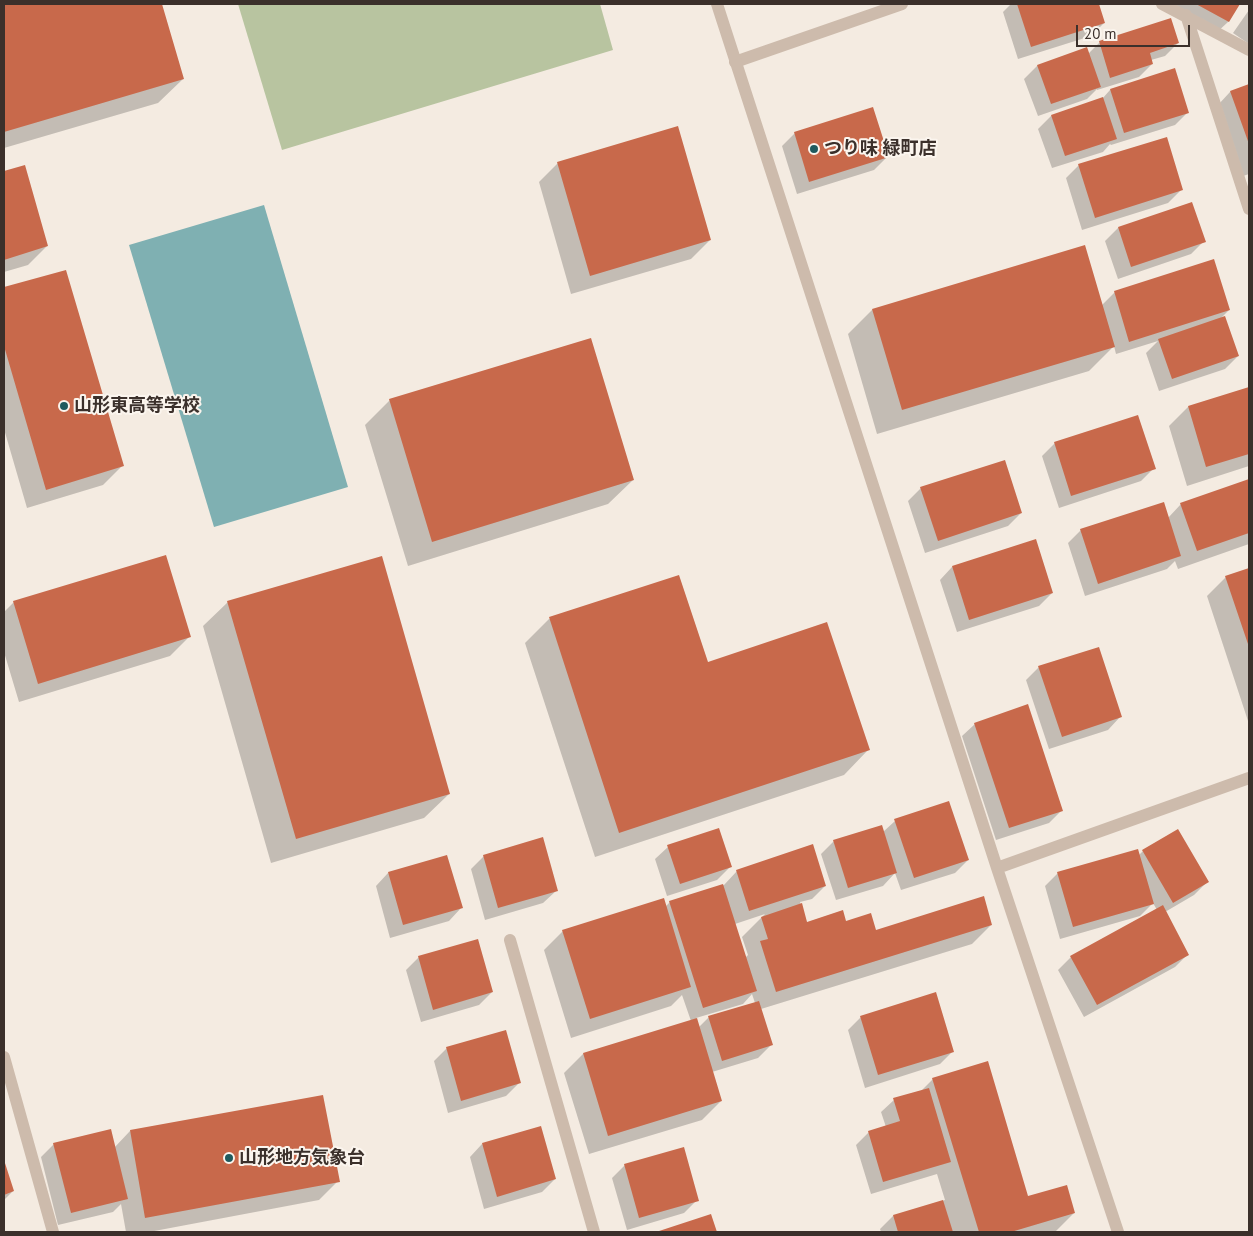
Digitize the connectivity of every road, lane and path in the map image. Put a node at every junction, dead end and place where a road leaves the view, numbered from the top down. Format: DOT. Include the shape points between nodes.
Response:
graph roads {
  1 [pos="716,4"];
  2 [pos="902,4"];
  3 [pos="1162,4"];
  4 [pos="1186,15"];
  5 [pos="1249,50"];
  6 [pos="735,62"];
  7 [pos="1249,209"];
  8 [pos="1249,778"];
  9 [pos="997,868"];
  10 [pos="510,940"];
  11 [pos="4,1058"];
  12 [pos="53,1232"];
  13 [pos="594,1232"];
  14 [pos="1118,1232"];
  1 -- 6 [label="street"];
  2 -- 6 [label="street"];
  3 -- 4 [label="street"];
  4 -- 5 [label="street"];
  4 -- 7 [label="street"];
  6 -- 9 [label="street"];
  8 -- 9 [label="street"];
  9 -- 14 [label="street"];
  10 -- 13 [label="street"];
  11 -- 12 [label="street"];
}
